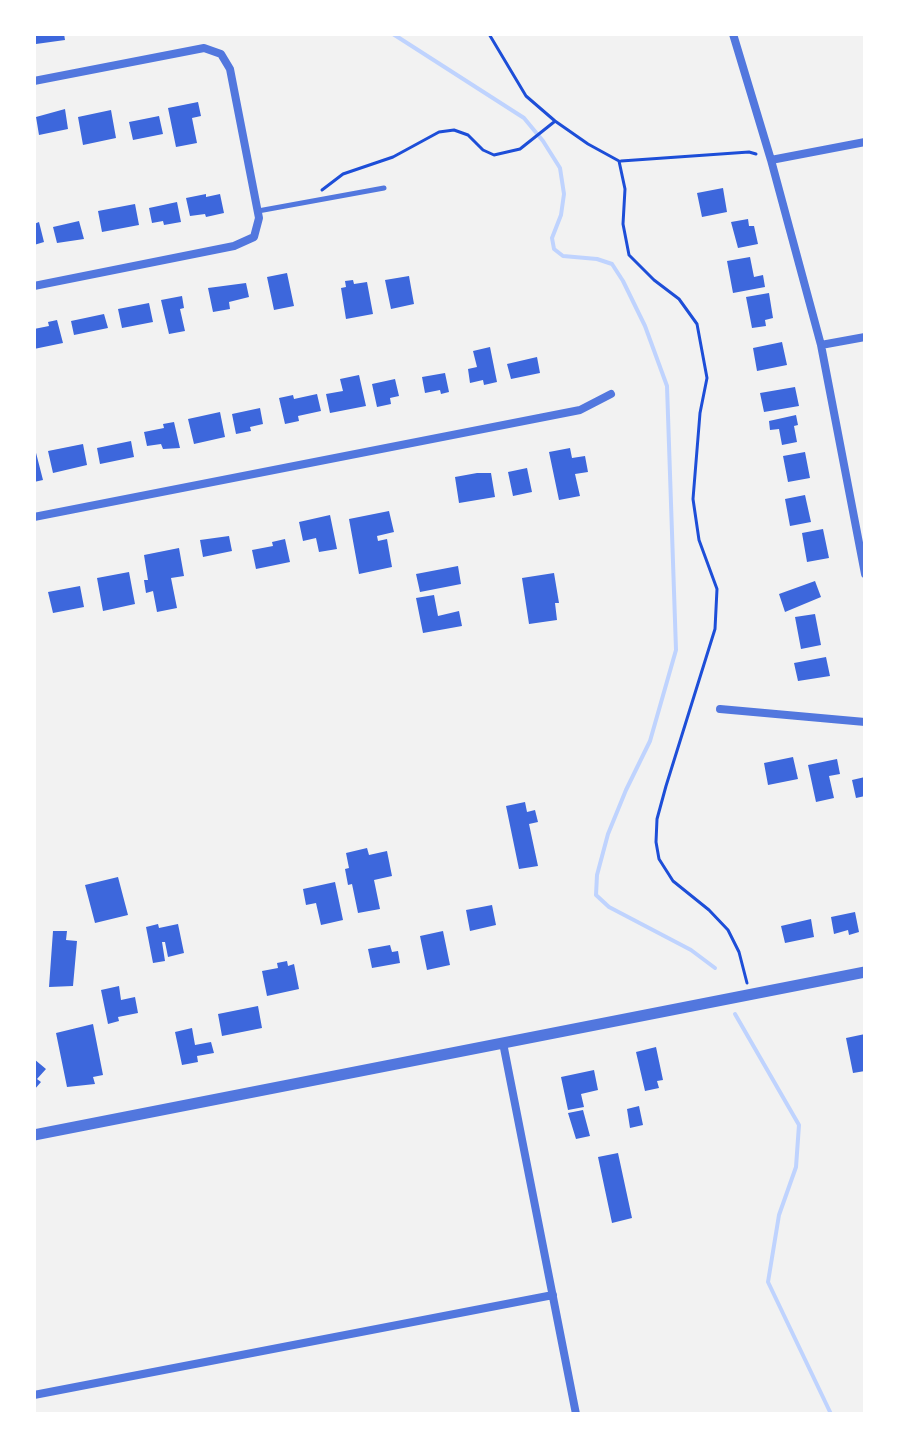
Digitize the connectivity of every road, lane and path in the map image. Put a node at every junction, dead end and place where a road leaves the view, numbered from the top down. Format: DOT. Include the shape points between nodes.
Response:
graph roads {
  1 [pos="489,34"];
  2 [pos="733,34"];
  3 [pos="34,81"];
  4 [pos="555,121"];
  5 [pos="865,142"];
  6 [pos="771,160"];
  7 [pos="619,161"];
  8 [pos="384,188"];
  9 [pos="313,193"];
  10 [pos="258,211"];
  11 [pos="34,286"];
  12 [pos="865,337"];
  13 [pos="821,345"];
  14 [pos="611,394"];
  15 [pos="34,517"];
  16 [pos="861,536"];
  17 [pos="865,574"];
  18 [pos="720,709"];
  19 [pos="865,722"];
  20 [pos="865,972"];
  21 [pos="746,995"];
  22 [pos="503,1043"];
  23 [pos="34,1135"];
  24 [pos="553,1295"];
  25 [pos="34,1395"];
  26 [pos="576,1414"];
  1 -- 4 [label="path" via="526,96"];
  2 -- 6 [label="street"];
  3 -- 10 [label="street" via="204,48 221,54 230,69"];
  4 -- 7 [label="path"];
  4 -- 9 [label="path" via="520,149 494,155 468,135 439,132 393,157 343,174"];
  5 -- 6 [label="street"];
  6 -- 7 [label="path" via="749,152"];
  6 -- 13 [label="street"];
  7 -- 21 [label="path" via="629,255 679,299 697,324 707,378 693,499 699,540 717,589 715,629 666,786 656,842 659,859 673,881 728,930 739,952"];
  8 -- 10 [label="lane"];
  10 -- 11 [label="street" via="254,237 234,246"];
  12 -- 13 [label="street"];
  13 -- 16 [label="street"];
  14 -- 15 [label="street" via="580,410"];
  16 -- 17 [label="street"];
  18 -- 19 [label="street"];
  20 -- 21 [label="street"];
  21 -- 22 [label="street"];
  22 -- 23 [label="street"];
  22 -- 24 [label="street"];
  24 -- 25 [label="street"];
  24 -- 26 [label="street"];
}
